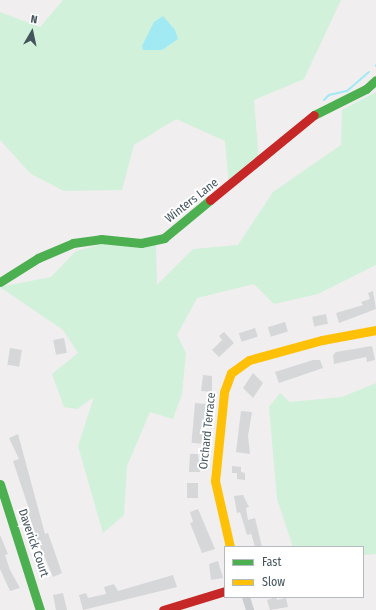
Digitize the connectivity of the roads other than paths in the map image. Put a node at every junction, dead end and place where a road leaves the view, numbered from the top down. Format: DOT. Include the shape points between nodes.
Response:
graph roads {
  1 [pos="376,80"];
  2 [pos="0,282"];
  3 [pos="376,330"];
  4 [pos="0,484"];
  5 [pos="230,546"];
  6 [pos="224,591"];
  7 [pos="246,598"];
  8 [pos="40,610"];
  9 [pos="163,610"];
  10 [pos="250,610"];
  1 -- 2 [label="street, Winters Lane" via="366,89 314,115 164,238 141,243 102,239 73,243 38,258"];
  3 -- 5 [label="street, Orchard Terrace" via="322,340 249,360 231,373 224,392 215,481 218,504"];
  4 -- 8 [label="street, Daverick Court"];
  6 -- 9 [label="street"];
  7 -- 10 [label="street"];
}
